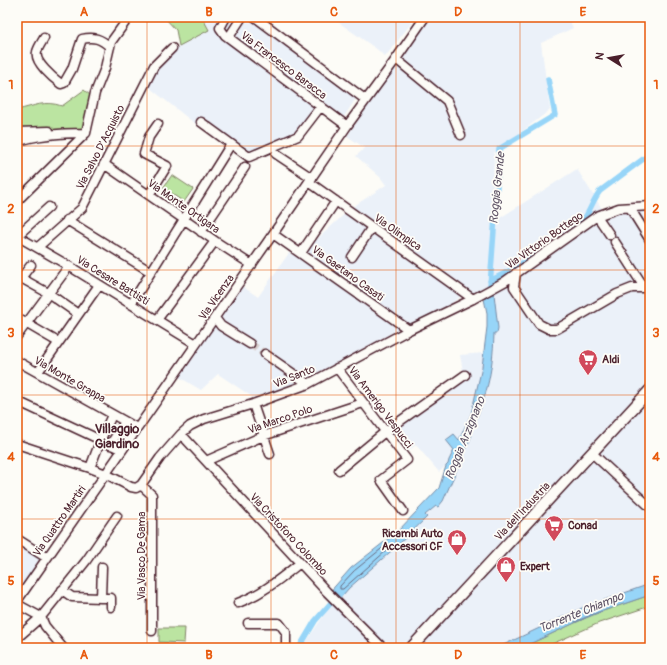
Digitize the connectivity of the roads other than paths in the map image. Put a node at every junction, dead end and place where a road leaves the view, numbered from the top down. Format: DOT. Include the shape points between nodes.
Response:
graph roads {
  1 [pos="129,17"];
  2 [pos="226,17"];
  3 [pos="242,17"];
  4 [pos="255,17"];
  5 [pos="425,17"];
  6 [pos="229,37"];
  7 [pos="44,38"];
  8 [pos="110,47"];
  9 [pos="172,48"];
  10 [pos="396,59"];
  11 [pos="366,100"];
  12 [pos="320,106"];
  13 [pos="201,122"];
  14 [pos="158,124"];
  15 [pos="346,126"];
  16 [pos="17,132"];
  17 [pos="68,133"];
  18 [pos="86,133"];
  19 [pos="461,135"];
  20 [pos="17,142"];
  21 [pos="231,144"];
  22 [pos="276,154"];
  23 [pos="104,164"];
  24 [pos="245,166"];
  25 [pos="310,180"];
  26 [pos="149,195"];
  27 [pos="17,201"];
  28 [pos="336,201"];
  29 [pos="49,206"];
  30 [pos="650,206"];
  31 [pos="630,208"];
  32 [pos="597,216"];
  33 [pos="184,219"];
  34 [pos="67,220"];
  35 [pos="372,227"];
  36 [pos="201,232"];
  37 [pos="273,234"];
  38 [pos="17,236"];
  39 [pos="650,240"];
  40 [pos="215,241"];
  41 [pos="38,247"];
  42 [pos="300,253"];
  43 [pos="352,257"];
  44 [pos="252,264"];
  45 [pos="31,265"];
  46 [pos="69,266"];
  47 [pos="151,272"];
  48 [pos="516,273"];
  49 [pos="504,282"];
  50 [pos="99,285"];
  51 [pos="514,287"];
  52 [pos="647,288"];
  53 [pos="48,294"];
  54 [pos="473,299"];
  55 [pos="131,304"];
  56 [pos="78,314"];
  57 [pos="17,318"];
  58 [pos="215,318"];
  59 [pos="157,320"];
  60 [pos="26,324"];
  61 [pos="409,330"];
  62 [pos="17,336"];
  63 [pos="58,342"];
  64 [pos="196,344"];
  65 [pos="250,344"];
  66 [pos="265,354"];
  67 [pos="17,361"];
  68 [pos="337,368"];
  69 [pos="38,372"];
  70 [pos="465,375"];
  71 [pos="308,384"];
  72 [pos="650,390"];
  73 [pos="17,401"];
  74 [pos="363,403"];
  75 [pos="253,404"];
  76 [pos="112,415"];
  77 [pos="125,422"];
  78 [pos="137,428"];
  79 [pos="386,431"];
  80 [pos="181,434"];
  81 [pos="263,436"];
  82 [pos="101,440"];
  83 [pos="17,444"];
  84 [pos="110,445"];
  85 [pos="122,450"];
  86 [pos="592,453"];
  87 [pos="270,454"];
  88 [pos="206,461"];
  89 [pos="90,468"];
  90 [pos="339,470"];
  91 [pos="106,474"];
  92 [pos="141,485"];
  93 [pos="650,507"];
  94 [pos="403,511"];
  95 [pos="117,516"];
  96 [pos="17,539"];
  97 [pos="47,558"];
  98 [pos="300,563"];
  99 [pos="102,567"];
  100 [pos="62,590"];
  101 [pos="101,598"];
  102 [pos="17,601"];
  103 [pos="238,603"];
  104 [pos="17,604"];
  105 [pos="111,607"];
  106 [pos="41,617"];
  107 [pos="248,623"];
  108 [pos="152,631"];
  109 [pos="17,638"];
  110 [pos="63,648"];
  111 [pos="286,648"];
  112 [pos="382,648"];
  113 [pos="411,648"];
  1 -- 8 [label="street"];
  2 -- 6 [label="street, Via Francesco Baracca" via="220,28"];
  3 -- 6 [label="street"];
  4 -- 11 [label="street"];
  5 -- 10 [label="street, Via Vicenza"];
  6 -- 12 [label="street, Via Francesco Baracca"];
  7 -- 8 [label="street" via="36,53 37,59 61,84 72,69 82,39 101,39"];
  8 -- 18 [label="street" via="95,93"];
  9 -- 23 [label="street, Via Salvo D'Acquisto" via="154,66"];
  10 -- 11 [label="street, Via Vicenza"];
  10 -- 19 [label="street" via="447,101"];
  11 -- 15 [label="street, Via Vicenza"];
  12 -- 15 [label="street, Via Francesco Baracca"];
  12 -- 21 [label="street" via="298,136 249,157"];
  13 -- 21 [label="street"];
  14 -- 26 [label="street" via="149,137 144,154 167,166"];
  15 -- 25 [label="street, Via Vicenza"];
  16 -- 17 [label="street"];
  17 -- 18 [label="street"];
  17 -- 20 [label="street"];
  18 -- 27 [label="street"];
  21 -- 33 [label="street"];
  22 -- 25 [label="street"];
  23 -- 26 [label="street, Via Monte Ortigara"];
  23 -- 34 [label="street, Via Salvo D'Acquisto" via="82,208"];
  24 -- 36 [label="street"];
  25 -- 28 [label="street, Via Olimpica"];
  25 -- 37 [label="street, Via Vicenza"];
  26 -- 33 [label="street, Via Monte Ortigara"];
  28 -- 35 [label="street, Via Olimpica"];
  28 -- 42 [label="street"];
  29 -- 38 [label="street"];
  30 -- 31 [label="street, Via Vittorio Bottego"];
  31 -- 32 [label="street, Via Vittorio Bottego" via="619,208"];
  31 -- 39 [label="street"];
  32 -- 48 [label="street, Via Vittorio Bottego"];
  32 -- 52 [label="street, Via Vittorio Bottego"];
  33 -- 36 [label="street, Via Monte Ortigara"];
  33 -- 47 [label="street"];
  34 -- 41 [label="street, Via Salvo D'Acquisto"];
  34 -- 47 [label="street"];
  35 -- 43 [label="street"];
  35 -- 54 [label="street, Via Olimpica"];
  36 -- 40 [label="street, Via Monte Ortigara"];
  37 -- 42 [label="street, Via Gaetano Casati"];
  37 -- 44 [label="street, Via Vicenza"];
  38 -- 41 [label="street, Via Cesare Battisti"];
  40 -- 44 [label="street, Via Monte Ortigara"];
  40 -- 59 [label="street"];
  41 -- 46 [label="street, Via Cesare Battisti"];
  42 -- 61 [label="street, Via Gaetano Casati"];
  44 -- 58 [label="street, Via Vicenza"];
  45 -- 53 [label="street" via="21,278"];
  46 -- 50 [label="street, Via Cesare Battisti"];
  46 -- 53 [label="street"];
  47 -- 55 [label="street"];
  48 -- 49 [label="street, Via Vittorio Bottego"];
  48 -- 51 [label="street"];
  49 -- 51 [label="street"];
  49 -- 54 [label="street, Via Santo"];
  50 -- 55 [label="street, Via Cesare Battisti"];
  50 -- 56 [label="street"];
  51 -- 52 [label="street" via="539,324 549,329 556,329 617,294 632,288"];
  53 -- 56 [label="street"];
  53 -- 60 [label="street"];
  54 -- 61 [label="street, Via Santo"];
  55 -- 59 [label="street, Via Cesare Battisti"];
  56 -- 63 [label="street"];
  57 -- 60 [label="street"];
  58 -- 64 [label="street, Via Vicenza"];
  58 -- 65 [label="street" via="221,326"];
  59 -- 64 [label="street, Via Cesare Battisti"];
  60 -- 62 [label="street"];
  60 -- 63 [label="street"];
  61 -- 68 [label="street, Via Santo"];
  63 -- 69 [label="street"];
  64 -- 78 [label="street, Via Vicenza"];
  66 -- 71 [label="street"];
  67 -- 69 [label="street, Via Monte Grappa"];
  68 -- 71 [label="street, Via Santo"];
  68 -- 74 [label="street, Via Amerigo Vespucci"];
  69 -- 76 [label="street, Via Monte Grappa"];
  70 -- 79 [label="street"];
  71 -- 75 [label="street, Via Santo"];
  72 -- 86 [label="main road, Via dell'Industria"];
  73 -- 82 [label="street"];
  74 -- 79 [label="street, Via Amerigo Vespucci"];
  74 -- 81 [label="street, Via Marco Polo"];
  75 -- 80 [label="street, Via Santo" via="204,419"];
  75 -- 81 [label="street"];
  76 -- 77 [label="street, Via Monte Grappa"];
  76 -- 82 [label="street"];
  77 -- 78 [label="street, Via Monte Grappa"];
  77 -- 84 [label="street"];
  78 -- 85 [label="street, Via Vicenza"];
  79 -- 90 [label="street"];
  79 -- 94 [label="street, Via Amerigo Vespucci" via="407,460 381,480"];
  80 -- 88 [label="street, Via Cristoforo Colombo"];
  80 -- 92 [label="street, Via Santo"];
  81 -- 87 [label="street"];
  81 -- 88 [label="street, Via Marco Polo"];
  82 -- 84 [label="street"];
  82 -- 89 [label="street"];
  83 -- 89 [label="street"];
  84 -- 85 [label="street"];
  85 -- 91 [label="street, Via Quattro Martiri"];
  86 -- 93 [label="street"];
  86 -- 113 [label="main road, Via dell'Industria"];
  88 -- 98 [label="street, Via Cristoforo Colombo"];
  89 -- 91 [label="street"];
  91 -- 92 [label="street" via="131,487"];
  91 -- 97 [label="street, Via Quattro Martiri"];
  92 -- 108 [label="street, Via Vasco De Gama" via="152,495"];
  95 -- 100 [label="street"];
  96 -- 97 [label="street"];
  97 -- 102 [label="street, Via Quattro Martiri"];
  98 -- 103 [label="street" via="250,599"];
  98 -- 112 [label="street, Via Cristoforo Colombo"];
  99 -- 101 [label="street"];
  100 -- 101 [label="street" via="72,597"];
  100 -- 106 [label="street"];
  101 -- 105 [label="street" via="111,598"];
  104 -- 106 [label="street"];
  106 -- 109 [label="street"];
  106 -- 110 [label="street"];
  107 -- 111 [label="street" via="279,623 286,632"];
}
